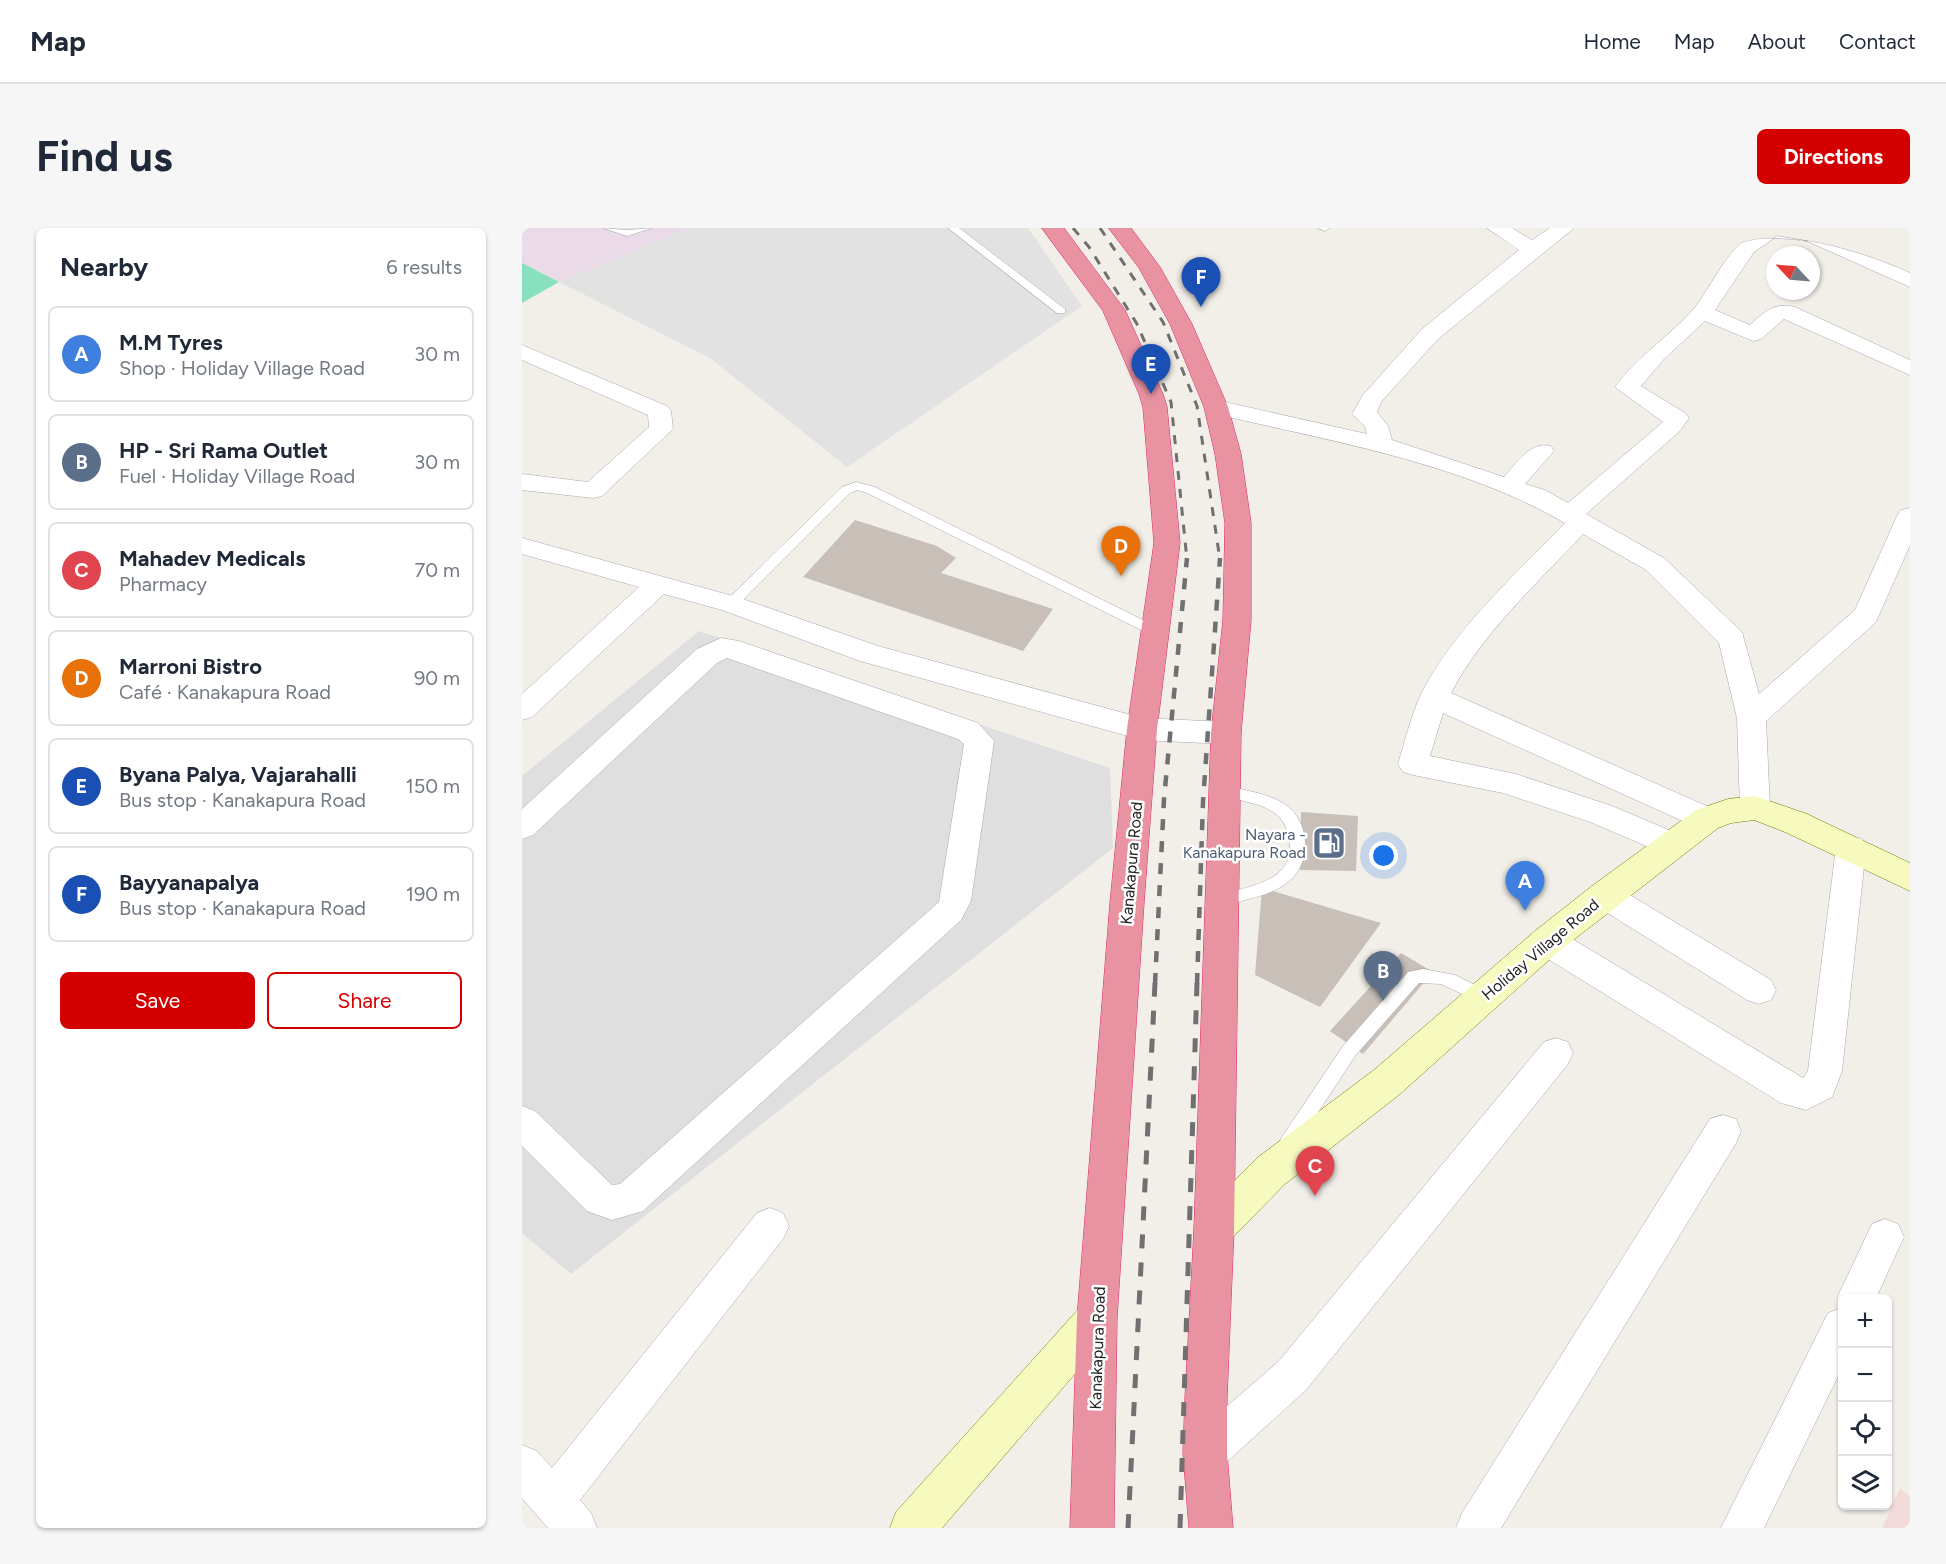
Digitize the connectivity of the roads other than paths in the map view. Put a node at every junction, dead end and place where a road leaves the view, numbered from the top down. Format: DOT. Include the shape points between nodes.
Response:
graph roads {
  1 [pos="608,228"];
  2 [pos="647,228"];
  3 [pos="953,228"];
  4 [pos="1053,228"];
  5 [pos="1120,228"];
  6 [pos="1497,228"];
  7 [pos="1564,228"];
  8 [pos="1533,249"];
  9 [pos="1910,281"];
  10 [pos="1061,311"];
  11 [pos="1702,312"];
  12 [pos="522,352"];
  13 [pos="1910,368"];
  14 [pos="1216,407"];
  15 [pos="1380,444"];
  16 [pos="1542,451"];
  17 [pos="522,482"];
  18 [pos="1508,487"];
  19 [pos="1910,516"];
  20 [pos="1575,518"];
  21 [pos="525,550"];
  22 [pos="659,584"];
  23 [pos="731,604"];
  24 [pos="1156,632"];
  25 [pos="878,656"];
  26 [pos="852,690"];
  27 [pos="1434,697"];
  28 [pos="522,710"];
  29 [pos="1751,718"];
  30 [pos="1142,729"];
  31 [pos="1226,733"];
  32 [pos="1225,791"];
  33 [pos="1755,808"];
  34 [pos="1707,819"];
  35 [pos="522,827"];
  36 [pos="1672,845"];
  37 [pos="1851,848"];
  38 [pos="1910,878"];
  39 [pos="1604,895"];
  40 [pos="1222,900"];
  41 [pos="1547,941"];
  42 [pos="1759,990"];
  43 [pos="1483,997"];
  44 [pos="1556,1053"];
  45 [pos="522,1122"];
  46 [pos="1723,1131"];
  47 [pos="1270,1171"];
  48 [pos="770,1226"];
  49 [pos="1214,1229"];
  50 [pos="1885,1237"];
  51 [pos="1858,1294"];
  52 [pos="1097,1318"];
  53 [pos="1838,1335"];
  54 [pos="1205,1453"];
  55 [pos="522,1466"];
  56 [pos="564,1514"];
  57 [pos="912,1528"];
  58 [pos="1092,1528"];
  59 [pos="1211,1528"];
  60 [pos="1477,1528"];
  61 [pos="1742,1528"];
  1 -- 2 [label="lane" via="627,233"];
  3 -- 10 [label="lane"];
  4 -- 24 [label="highway, Kanakapura Road" via="1114,310 1155,407 1167,543"];
  5 -- 14 [label="highway" via="1149,267 1181,324"];
  6 -- 8 [label="street"];
  7 -- 8 [label="street"];
  8 -- 15 [label="street" via="1430,334 1371,400 1364,414 1373,419"];
  9 -- 11 [label="street" via="1812,236 1773,229 1748,248"];
  11 -- 13 [label="street" via="1753,334 1776,313 1787,312"];
  11 -- 20 [label="street" via="1627,387 1677,418"];
  12 -- 17 [label="street" via="659,411 661,429 593,490"];
  14 -- 15 [label="street"];
  14 -- 31 [label="highway" via="1228,454 1238,523 1237,620"];
  15 -- 18 [label="street"];
  16 -- 18 [label="street"];
  18 -- 20 [label="street" via="1536,496"];
  19 -- 29 [label="street" via="1866,615"];
  20 -- 27 [label="street" via="1480,628 1452,664"];
  20 -- 29 [label="street" via="1655,564 1732,639"];
  21 -- 22 [label="street"];
  22 -- 23 [label="street"];
  22 -- 28 [label="street"];
  23 -- 24 [label="lane" via="846,490 856,486"];
  23 -- 25 [label="street"];
  24 -- 30 [label="highway, Kanakapura Road"];
  25 -- 26 [label="street"];
  25 -- 30 [label="street"];
  26 -- 35 [label="street" via="729,648 714,651"];
  26 -- 45 [label="street" via="968,731 979,741 955,901 950,910 630,1199 612,1203 600,1199"];
  27 -- 34 [label="street"];
  27 -- 36 [label="street" via="1413,764 1505,782 1601,814"];
  29 -- 33 [label="street"];
  30 -- 31 [label="street"];
  30 -- 52 [label="highway, Kanakapura Road"];
  31 -- 32 [label="highway"];
  32 -- 40 [label="highway"];
  32 -- 40 [label="lane" via="1273,805 1290,815 1298,829 1298,854 1290,871 1276,882"];
  33 -- 34 [label="street, Holiday Village Road" via="1728,811"];
  33 -- 37 [label="street, Holiday Village Road"];
  34 -- 36 [label="street, Holiday Village Road"];
  36 -- 39 [label="street, Holiday Village Road"];
  37 -- 38 [label="street, Holiday Village Road"];
  37 -- 41 [label="street" via="1825,1071 1820,1086 1806,1094 1793,1092"];
  39 -- 41 [label="street, Holiday Village Road"];
  39 -- 42 [label="street"];
  40 -- 49 [label="highway"];
  41 -- 43 [label="street, Holiday Village Road"];
  43 -- 47 [label="street, Holiday Village Road" via="1387,1082"];
  43 -- 47 [label="lane" via="1440,975 1414,977 1349,1051"];
  44 -- 54 [label="street" via="1292,1376"];
  46 -- 60 [label="street"];
  47 -- 49 [label="street, Holiday Village Road"];
  48 -- 56 [label="street"];
  49 -- 54 [label="highway"];
  50 -- 51 [label="street"];
  52 -- 57 [label="street"];
  52 -- 58 [label="highway, Kanakapura Road"];
  53 -- 61 [label="street"];
  54 -- 59 [label="highway"];
  55 -- 56 [label="street"];
}
